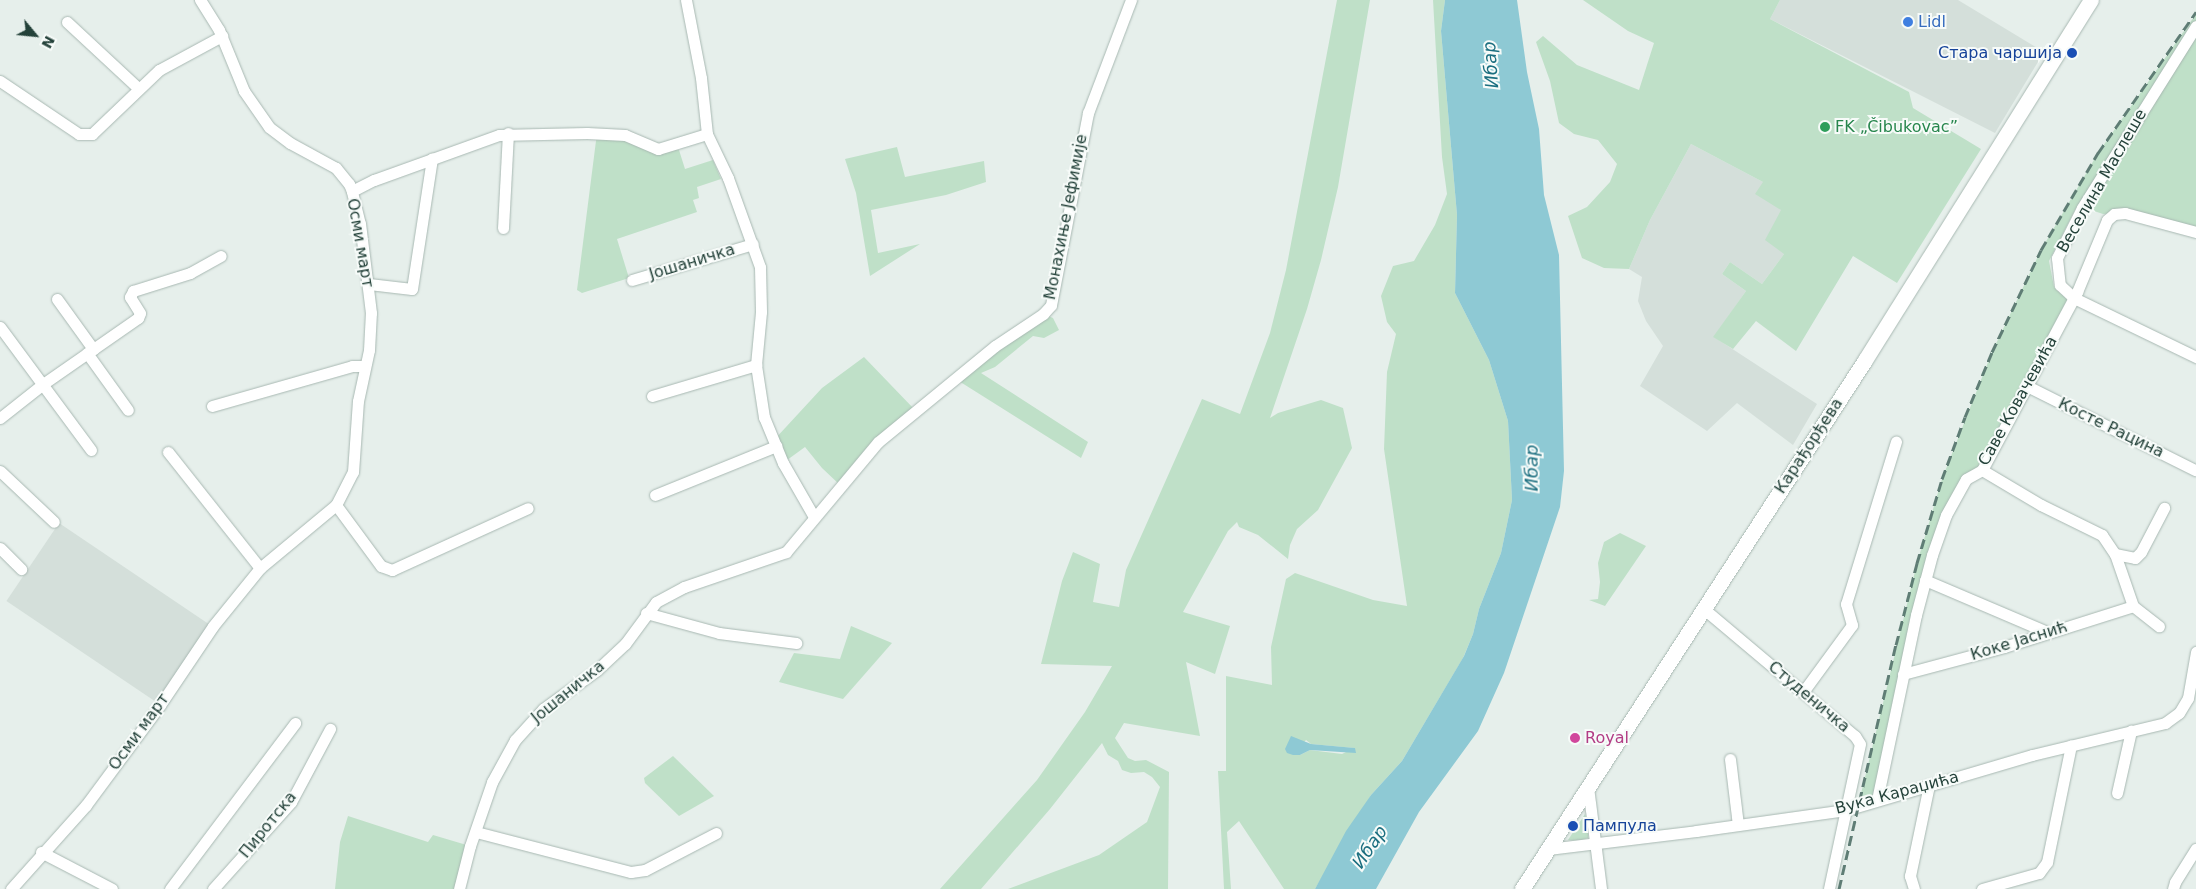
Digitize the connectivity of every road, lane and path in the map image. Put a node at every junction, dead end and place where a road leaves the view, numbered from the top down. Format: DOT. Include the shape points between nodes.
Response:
graph roads {
  1 [pos="200,0"];
  2 [pos="686,0"];
  3 [pos="1131,0"];
  4 [pos="2091,0"];
  5 [pos="66,22"];
  6 [pos="2196,26"];
  7 [pos="222,36"];
  8 [pos="0,81"];
  9 [pos="138,88"];
  10 [pos="508,134"];
  11 [pos="707,134"];
  12 [pos="432,159"];
  13 [pos="352,191"];
  14 [pos="503,228"];
  15 [pos="2196,232"];
  16 [pos="753,244"];
  17 [pos="220,256"];
  18 [pos="632,280"];
  19 [pos="368,284"];
  20 [pos="2074,298"];
  21 [pos="57,299"];
  22 [pos="0,327"];
  23 [pos="90,351"];
  24 [pos="2196,358"];
  25 [pos="756,365"];
  26 [pos="365,366"];
  27 [pos="43,384"];
  28 [pos="2027,386"];
  29 [pos="652,396"];
  30 [pos="212,406"];
  31 [pos="128,410"];
  32 [pos="0,418"];
  33 [pos="1896,441"];
  34 [pos="776,446"];
  35 [pos="91,450"];
  36 [pos="168,452"];
  37 [pos="0,470"];
  38 [pos="1982,470"];
  39 [pos="2194,470"];
  40 [pos="655,495"];
  41 [pos="336,505"];
  42 [pos="528,508"];
  43 [pos="2164,508"];
  44 [pos="814,517"];
  45 [pos="54,522"];
  46 [pos="0,548"];
  47 [pos="2115,554"];
  48 [pos="260,568"];
  49 [pos="21,569"];
  50 [pos="1925,580"];
  51 [pos="2133,606"];
  52 [pos="1704,609"];
  53 [pos="646,613"];
  54 [pos="2159,626"];
  55 [pos="2048,632"];
  56 [pos="796,643"];
  57 [pos="2196,652"];
  58 [pos="1903,674"];
  59 [pos="1803,692"];
  60 [pos="295,723"];
  61 [pos="330,730"];
  62 [pos="2131,731"];
  63 [pos="2071,745"];
  64 [pos="1730,759"];
  65 [pos="1929,785"];
  66 [pos="1588,787"];
  67 [pos="2117,793"];
  68 [pos="1877,800"];
  69 [pos="1846,810"];
  70 [pos="1738,825"];
  71 [pos="476,832"];
  72 [pos="716,833"];
  73 [pos="1595,842"];
  74 [pos="2196,848"];
  75 [pos="1548,849"];
  76 [pos="41,852"];
  77 [pos="11,889"];
  78 [pos="112,889"];
  79 [pos="170,889"];
  80 [pos="213,889"];
  81 [pos="458,889"];
  82 [pos="1522,889"];
  83 [pos="1601,889"];
  84 [pos="1829,889"];
  85 [pos="1914,889"];
  86 [pos="1982,889"];
  87 [pos="2173,889"];
  1 -- 7 [label="street, Осми март"];
  2 -- 11 [label="street, Јошаничка" via="701,78"];
  3 -- 44 [label="street, Монахиње Јефимије" via="1088,113 1051,305 1043,314 995,346 878,442"];
  4 -- 52 [label="street, Карађорђева"];
  5 -- 9 [label="street"];
  6 -- 20 [label="street, Веселина Маслеше" via="2082,208 2057,258 2060,285"];
  7 -- 9 [label="street" via="181,56"];
  7 -- 13 [label="street, Осми март" via="244,91 269,127 290,143 336,168"];
  8 -- 9 [label="street" via="83,135 96,131"];
  10 -- 11 [label="street" via="626,135 658,149"];
  10 -- 12 [label="street" via="489,137"];
  10 -- 14 [label="street"];
  11 -- 16 [label="street, Јошаничка"];
  12 -- 13 [label="street"];
  12 -- 19 [label="street" via="412,289"];
  13 -- 19 [label="street, Осми март"];
  15 -- 20 [label="street, Саве Ковачевића" via="2125,213 2114,214 2107,220"];
  16 -- 18 [label="street, Јошаничка"];
  16 -- 25 [label="street, Јошаничка" via="760,267 761,312"];
  17 -- 23 [label="street" via="190,273 133,291 130,297 139,317"];
  19 -- 26 [label="street, Осми март" via="370,338"];
  20 -- 24 [label="street, Веселина Маслеше"];
  20 -- 28 [label="street, Саве Ковачевића"];
  21 -- 23 [label="street"];
  22 -- 27 [label="street"];
  23 -- 27 [label="street"];
  23 -- 31 [label="street"];
  25 -- 29 [label="street"];
  25 -- 34 [label="street, Јошаничка" via="764,417"];
  26 -- 30 [label="street" via="352,366"];
  26 -- 41 [label="street, Осми март" via="358,401 353,472"];
  27 -- 32 [label="street"];
  27 -- 35 [label="street"];
  28 -- 38 [label="street, Саве Ковачевића"];
  28 -- 39 [label="street, Косте Рацина"];
  33 -- 59 [label="street" via="1846,604 1852,625"];
  34 -- 40 [label="street"];
  34 -- 44 [label="street, Јошаничка"];
  36 -- 48 [label="street"];
  37 -- 45 [label="street"];
  38 -- 47 [label="street" via="2041,505 2096,530"];
  38 -- 50 [label="street, Саве Ковачевића" via="1966,479 1946,515"];
  41 -- 42 [label="street" via="381,566 392,570"];
  41 -- 48 [label="street, Осми март"];
  43 -- 47 [label="street" via="2135,558"];
  44 -- 53 [label="street, Јошаничка" via="786,552 684,587 656,602"];
  46 -- 49 [label="street"];
  47 -- 51 [label="street"];
  48 -- 76 [label="street, Осми март" via="213,626 86,805"];
  50 -- 55 [label="street"];
  50 -- 58 [label="street, Саве Ковачевића"];
  51 -- 54 [label="street"];
  51 -- 55 [label="street, Коке Јаснић"];
  52 -- 59 [label="street, Студеничка"];
  52 -- 66 [label="street, Карађорђева"];
  53 -- 56 [label="street" via="719,633"];
  53 -- 71 [label="street, Јошаничка" via="625,644 597,670 543,709 519,735 492,782"];
  55 -- 58 [label="street, Коке Јаснић"];
  57 -- 62 [label="street, Вука Караџића" via="2188,698 2179,713 2165,722"];
  58 -- 68 [label="street, Саве Ковачевића"];
  59 -- 69 [label="street, Студеничка" via="1855,736 1860,744"];
  60 -- 79 [label="street"];
  61 -- 80 [label="street, Пиротска" via="290,802"];
  62 -- 63 [label="street, Вука Караџића"];
  62 -- 67 [label="street"];
  63 -- 65 [label="street, Вука Караџића"];
  63 -- 86 [label="street" via="2047,862 2039,873"];
  64 -- 70 [label="street"];
  65 -- 68 [label="street, Вука Караџића"];
  65 -- 85 [label="street" via="1910,876"];
  66 -- 73 [label="street"];
  66 -- 75 [label="street, Карађорђева"];
  68 -- 69 [label="street, Вука Караџића"];
  69 -- 70 [label="street, Вука Караџића"];
  69 -- 84 [label="street"];
  70 -- 73 [label="street, Вука Караџића"];
  71 -- 72 [label="street" via="631,872 659,864"];
  71 -- 81 [label="street, Јошаничка"];
  73 -- 75 [label="street, Вука Караџића"];
  73 -- 83 [label="street"];
  74 -- 87 [label="street"];
  75 -- 82 [label="street, Карађорђева"];
  76 -- 77 [label="street, Осми март"];
  76 -- 78 [label="street"];
}
